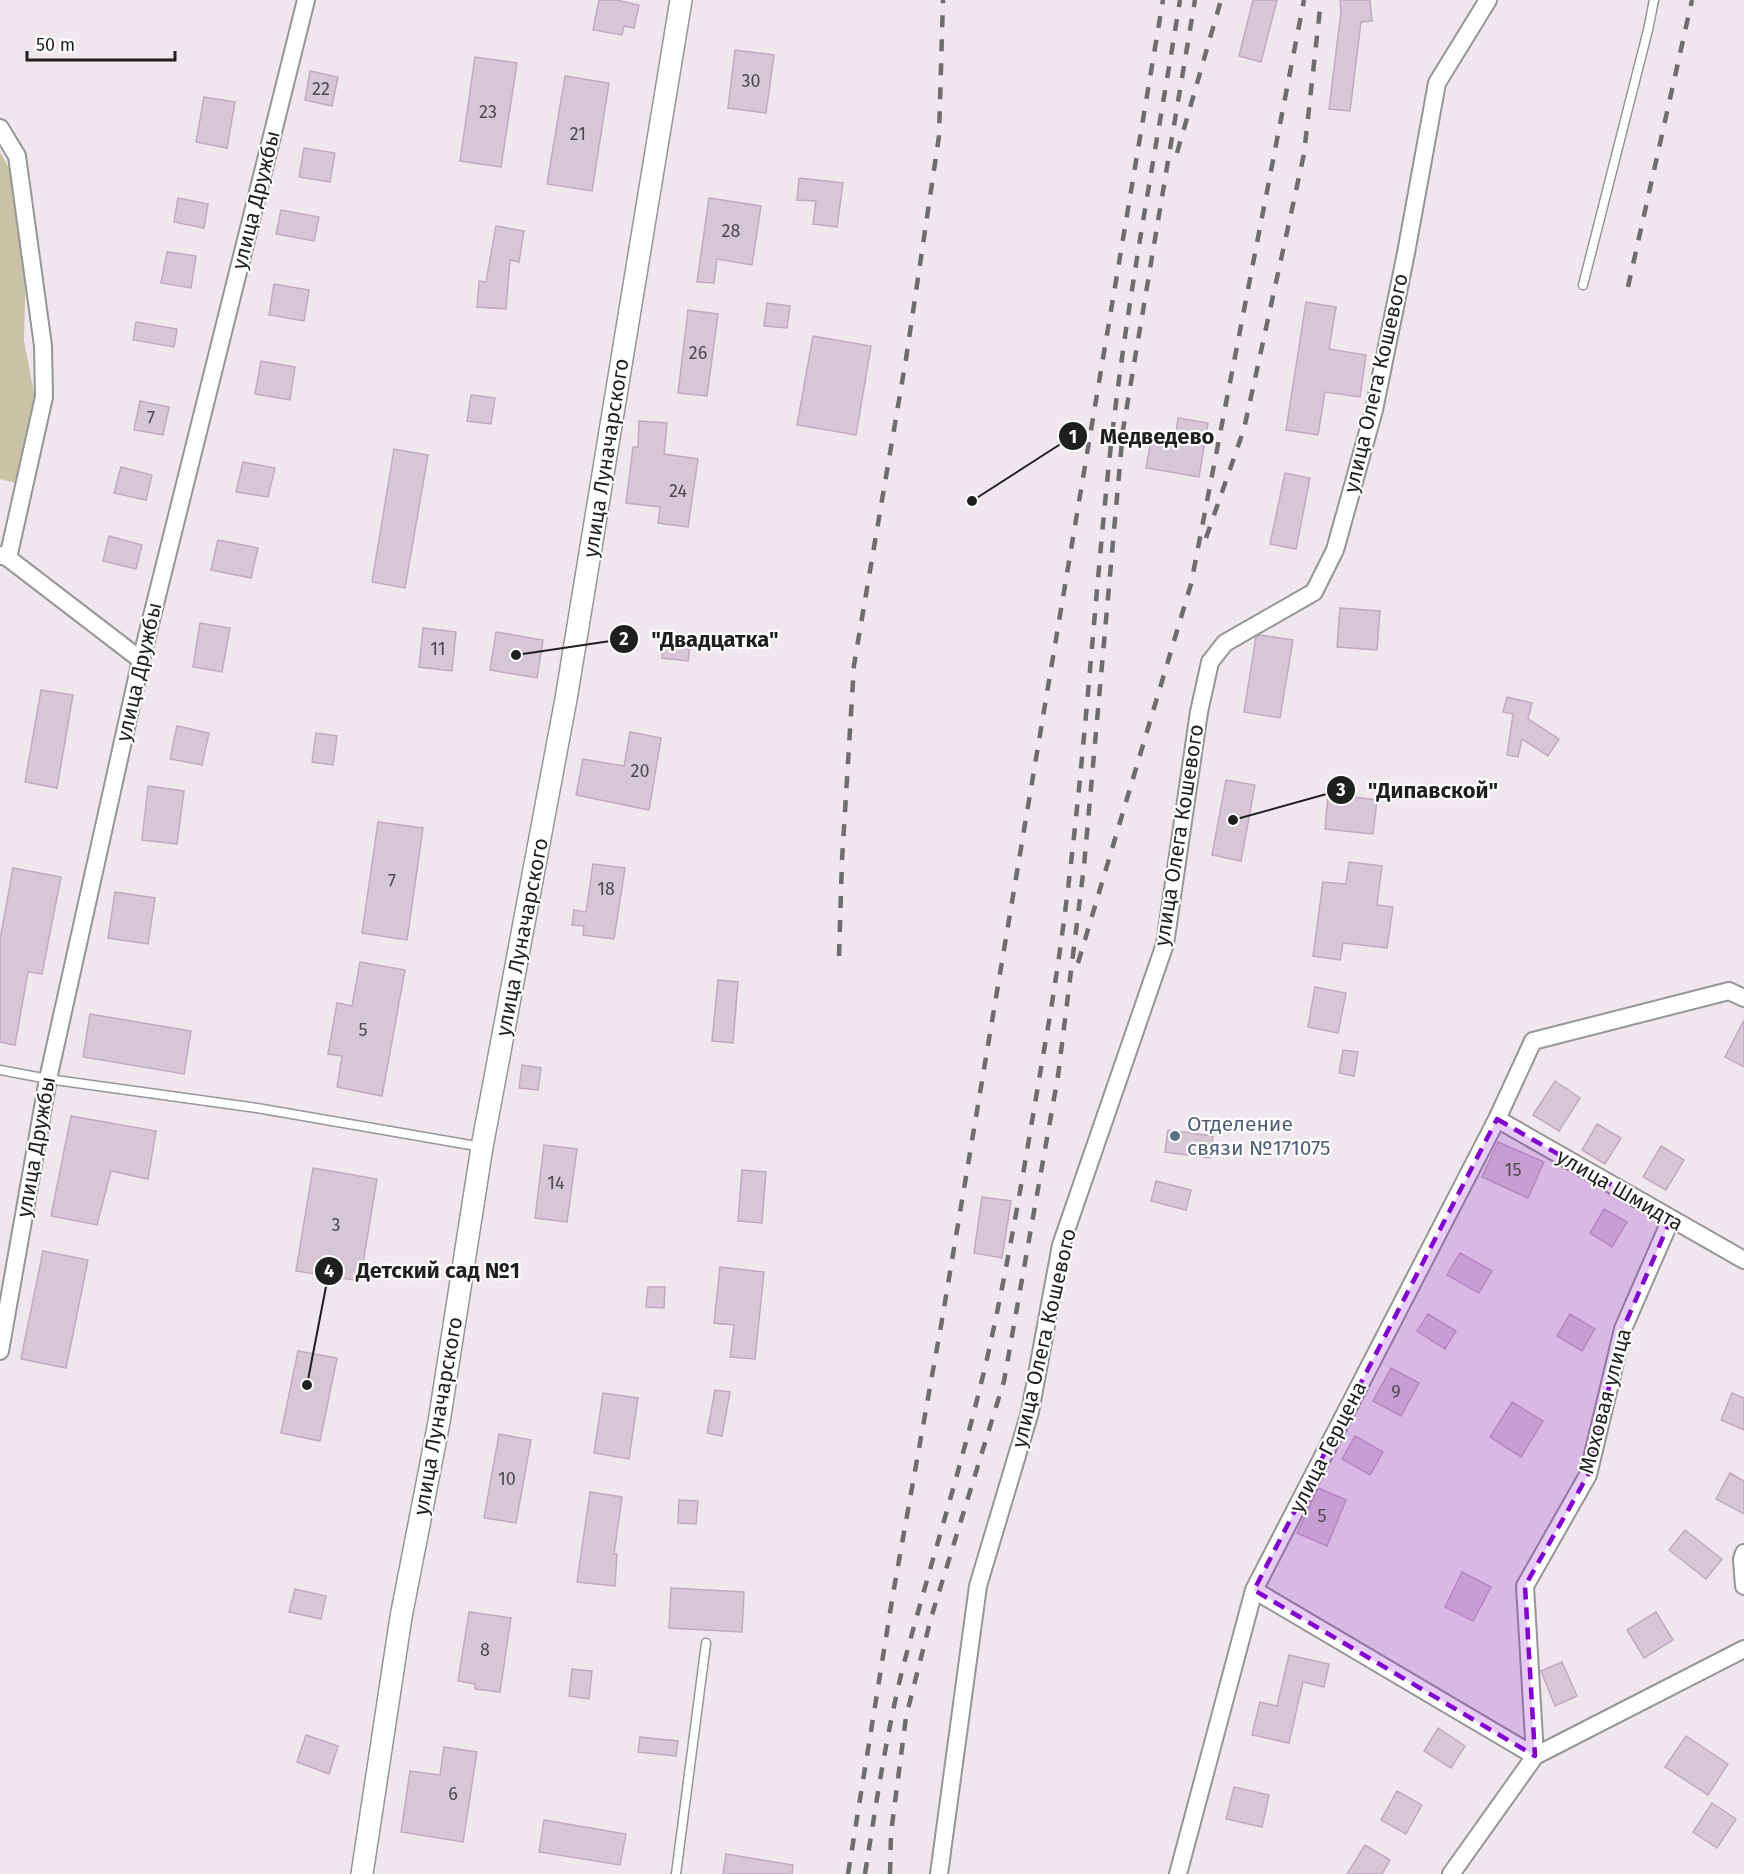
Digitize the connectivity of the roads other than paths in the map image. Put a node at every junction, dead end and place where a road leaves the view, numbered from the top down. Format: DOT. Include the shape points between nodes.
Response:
graph roads {
  1 [pos="306,0"];
  2 [pos="681,0"];
  3 [pos="1488,0"];
  4 [pos="1654,0"];
  5 [pos="0,128"];
  6 [pos="1583,285"];
  7 [pos="4,556"];
  8 [pos="141,660"];
  9 [pos="1744,998"];
  10 [pos="0,1070"];
  11 [pos="48,1078"];
  12 [pos="1497,1119"];
  13 [pos="482,1147"];
  14 [pos="1671,1219"];
  15 [pos="1744,1260"];
  16 [pos="0,1351"];
  17 [pos="1744,1553"];
  18 [pos="1744,1586"];
  19 [pos="1254,1590"];
  20 [pos="706,1643"];
  21 [pos="1744,1648"];
  22 [pos="1535,1756"];
  23 [pos="362,1874"];
  24 [pos="676,1874"];
  25 [pos="939,1874"];
  26 [pos="1178,1874"];
  27 [pos="1451,1874"];
  1 -- 8 [label="street, улица Дружбы"];
  2 -- 13 [label="street, улица Луначарского" via="566,699"];
  3 -- 25 [label="street, улица Олега Кошевого" via="1437,83 1374,410 1335,550 1314,592 1225,643 1210,662 1165,944 1061,1245 1030,1412 978,1586"];
  4 -- 6 [label="lane"];
  5 -- 7 [label="street" via="18,156 43,346 44,397"];
  7 -- 8 [label="street"];
  8 -- 11 [label="street, улица Дружбы"];
  9 -- 12 [label="street, улица Герцена" via="1729,991 1533,1041"];
  10 -- 11 [label="lane"];
  11 -- 13 [label="lane" via="257,1108"];
  11 -- 16 [label="street, улица Дружбы"];
  12 -- 14 [label="street, улица Шмидта"];
  12 -- 19 [label="street, улица Герцена"];
  13 -- 23 [label="street, улица Луначарского" via="440,1422 401,1617"];
  14 -- 15 [label="street, улица Шмидта"];
  14 -- 22 [label="street, Моховая улица" via="1623,1329 1588,1475 1525,1586"];
  17 -- 18 [label="street"];
  19 -- 22 [label="street"];
  19 -- 26 [label="street, улица Герцена"];
  20 -- 24 [label="lane"];
  21 -- 22 [label="street"];
  22 -- 27 [label="street"];
}
